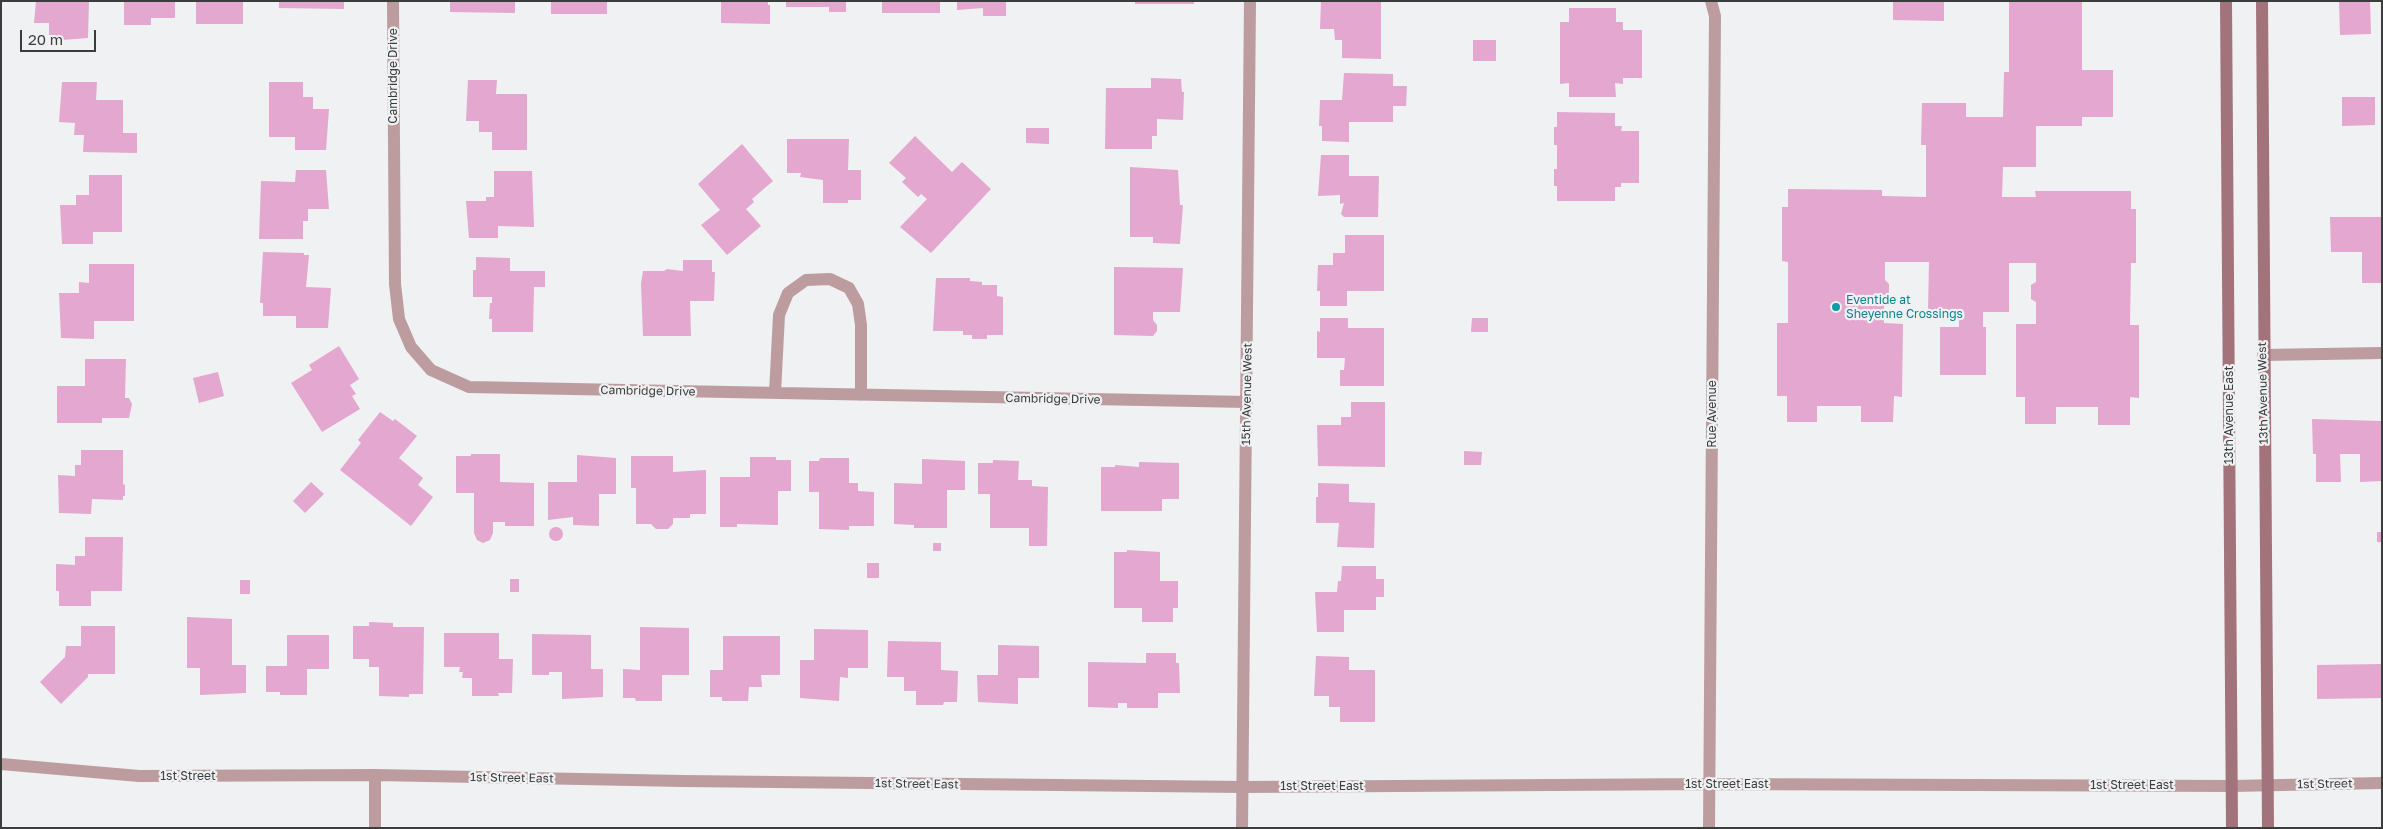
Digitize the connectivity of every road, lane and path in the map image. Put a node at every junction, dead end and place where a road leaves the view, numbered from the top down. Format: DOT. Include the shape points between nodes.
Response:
graph roads {
  1 [pos="393,1"];
  2 [pos="1250,1"];
  3 [pos="1711,1"];
  4 [pos="2226,1"];
  5 [pos="2262,1"];
  6 [pos="2382,353"];
  7 [pos="2263,355"];
  8 [pos="775,393"];
  9 [pos="861,395"];
  10 [pos="1247,402"];
  11 [pos="1,764"];
  12 [pos="375,775"];
  13 [pos="2382,782"];
  14 [pos="1709,784"];
  15 [pos="2269,785"];
  16 [pos="2232,786"];
  17 [pos="1243,787"];
  18 [pos="375,828"];
  19 [pos="1242,828"];
  20 [pos="1709,828"];
  21 [pos="2232,828"];
  22 [pos="2268,828"];
  1 -- 8 [label="street, Cambridge Drive" via="395,284 399,319 411,347 431,370 469,388"];
  2 -- 10 [label="street, 15th Avenue West"];
  3 -- 14 [label="street, Rue Avenue" via="1715,16"];
  4 -- 16 [label="main road, 13th Avenue East"];
  5 -- 7 [label="main road, 13th Avenue West"];
  6 -- 7 [label="street"];
  7 -- 15 [label="main road, 13th Avenue West"];
  8 -- 9 [label="street, Cambridge Drive"];
  8 -- 9 [label="street" via="779,315 788,293 806,280 830,279 849,288 858,304 862,325"];
  9 -- 10 [label="street, Cambridge Drive"];
  10 -- 17 [label="street, 15th Avenue West"];
  11 -- 12 [label="street, 1st Street" via="139,776"];
  12 -- 17 [label="street, 1st Street East"];
  12 -- 18 [label="street"];
  13 -- 15 [label="street, 1st Street"];
  14 -- 16 [label="street, 1st Street East"];
  14 -- 17 [label="street, 1st Street East"];
  14 -- 20 [label="street, Rue Avenue"];
  15 -- 16 [label="street, 1st Street East"];
  15 -- 22 [label="main road"];
  16 -- 21 [label="main road, 13th Avenue East"];
  17 -- 19 [label="street, 15th Avenue West"];
}
